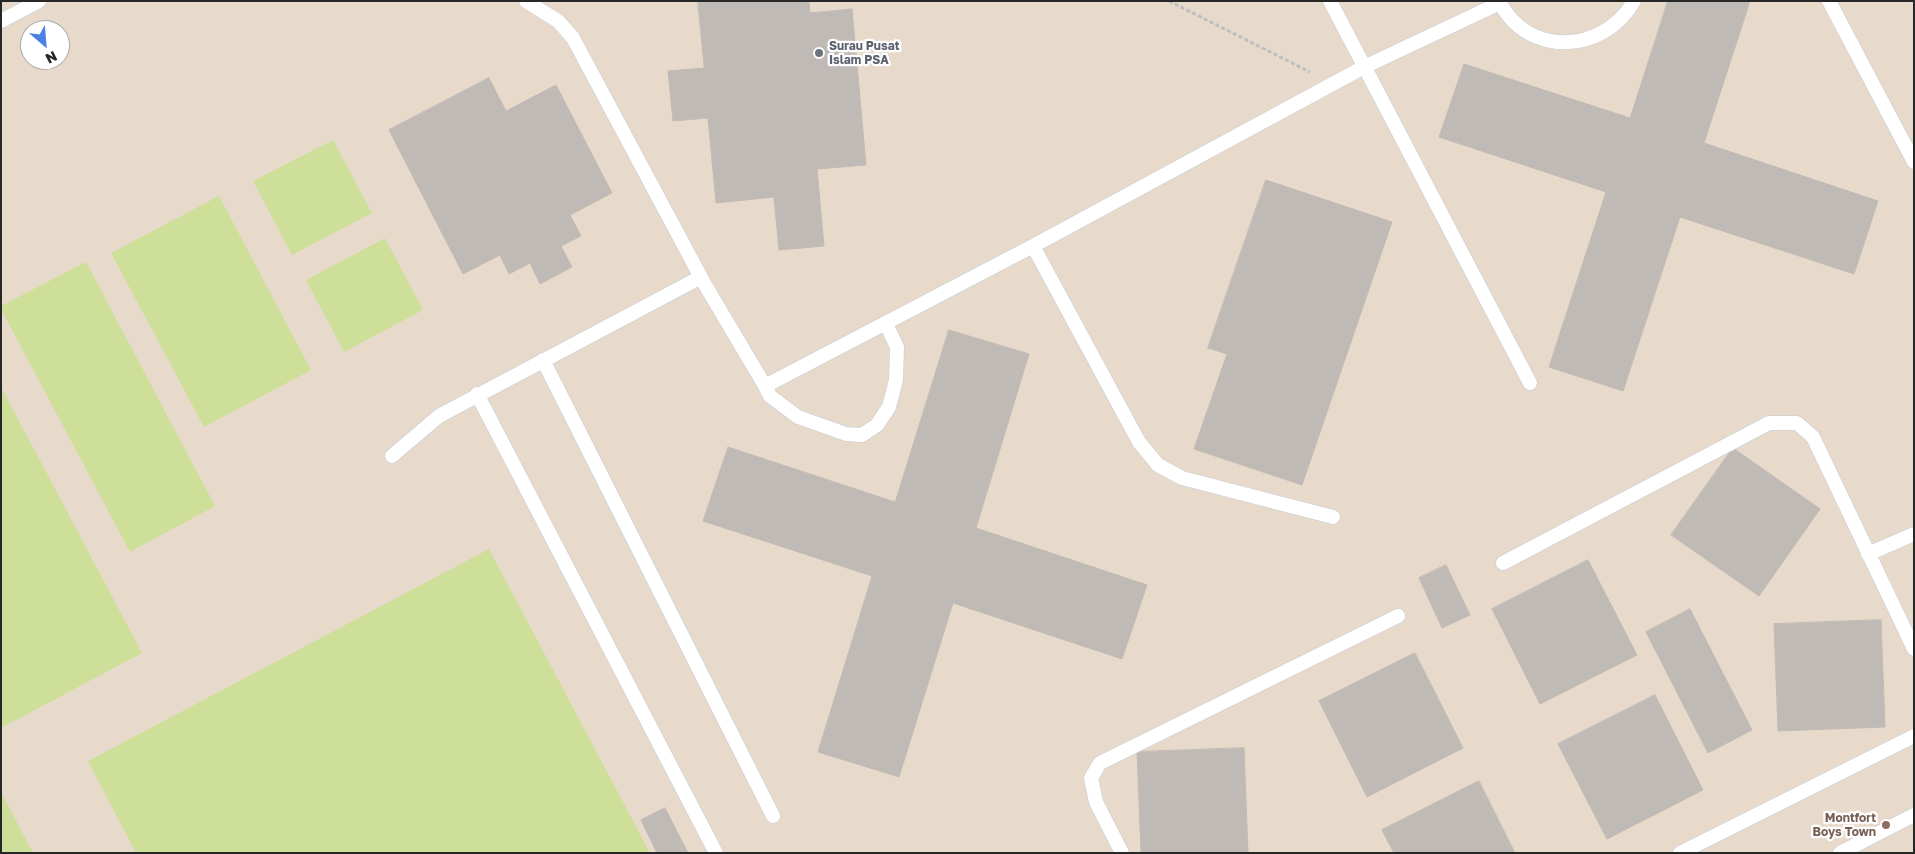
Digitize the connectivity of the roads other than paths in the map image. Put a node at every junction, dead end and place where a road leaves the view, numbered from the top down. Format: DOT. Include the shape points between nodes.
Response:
graph roads {
  1 [pos="39,1"];
  2 [pos="526,1"];
  3 [pos="1330,1"];
  4 [pos="1634,1"];
  5 [pos="1829,1"];
  6 [pos="1499,2"];
  7 [pos="1,21"];
  8 [pos="1364,67"];
  9 [pos="1914,162"];
  10 [pos="1033,246"];
  11 [pos="701,277"];
  12 [pos="886,324"];
  13 [pos="543,360"];
  14 [pos="1530,383"];
  15 [pos="765,386"];
  16 [pos="477,394"];
  17 [pos="392,456"];
  18 [pos="1333,517"];
  19 [pos="1914,534"];
  20 [pos="1868,554"];
  21 [pos="1504,563"];
  22 [pos="1398,616"];
  23 [pos="1914,649"];
  24 [pos="1914,736"];
  25 [pos="1914,815"];
  26 [pos="773,816"];
  27 [pos="716,853"];
  28 [pos="1122,853"];
  29 [pos="1680,853"];
  30 [pos="1840,853"];
  1 -- 7 [label="lane"];
  2 -- 11 [label="lane" via="558,21 574,38"];
  3 -- 8 [label="lane"];
  4 -- 6 [label="lane" via="1619,22 1600,36 1570,43 1555,43 1532,36 1513,22"];
  5 -- 9 [label="lane"];
  6 -- 8 [label="lane"];
  8 -- 10 [label="lane"];
  8 -- 14 [label="lane"];
  10 -- 12 [label="lane"];
  10 -- 18 [label="lane" via="1139,442 1158,465 1182,478"];
  11 -- 13 [label="lane"];
  11 -- 15 [label="lane"];
  12 -- 15 [label="lane"];
  12 -- 15 [label="lane" via="897,347 896,380 889,407 877,425 862,435 846,434 798,417 770,396"];
  13 -- 16 [label="lane"];
  13 -- 26 [label="lane"];
  16 -- 17 [label="lane" via="439,416"];
  16 -- 27 [label="lane"];
  19 -- 20 [label="lane"];
  20 -- 21 [label="lane" via="1813,438 1797,423 1769,423"];
  20 -- 23 [label="lane"];
  22 -- 28 [label="lane" via="1100,763 1091,778 1096,802"];
  24 -- 29 [label="lane"];
  25 -- 30 [label="lane"];
}
